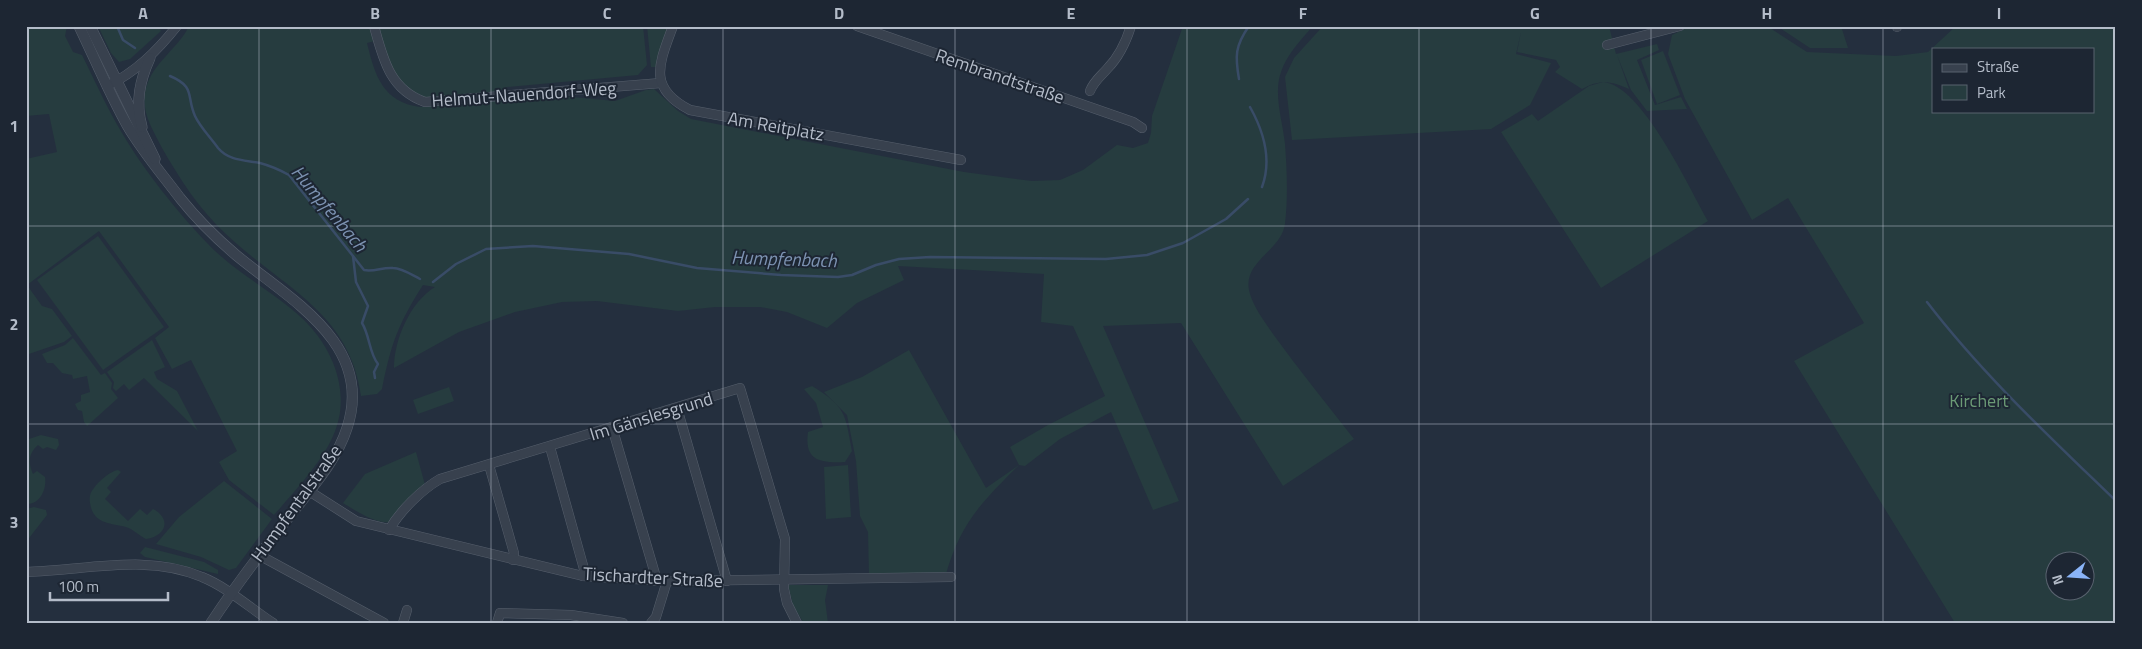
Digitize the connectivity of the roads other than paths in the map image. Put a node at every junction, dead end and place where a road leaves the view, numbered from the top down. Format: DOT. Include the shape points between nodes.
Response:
graph roads {
  1 [pos="79,26"];
  2 [pos="90,26"];
  3 [pos="176,26"];
  4 [pos="374,26"];
  5 [pos="673,26"];
  6 [pos="856,26"];
  7 [pos="1131,26"];
  8 [pos="1680,26"];
  9 [pos="1607,45"];
  10 [pos="150,58"];
  11 [pos="661,83"];
  12 [pos="111,84"];
  13 [pos="1090,91"];
  14 [pos="1142,128"];
  15 [pos="148,145"];
  16 [pos="961,160"];
  17 [pos="166,180"];
  18 [pos="677,408"];
  19 [pos="612,427"];
  20 [pos="550,447"];
  21 [pos="489,465"];
  22 [pos="309,491"];
  23 [pos="389,530"];
  24 [pos="259,555"];
  25 [pos="513,560"];
  26 [pos="26,572"];
  27 [pos="583,576"];
  28 [pos="952,577"];
  29 [pos="655,580"];
  30 [pos="784,580"];
  31 [pos="667,581"];
  32 [pos="727,581"];
  33 [pos="230,594"];
  34 [pos="407,610"];
  35 [pos="211,623"];
  36 [pos="273,623"];
  37 [pos="384,623"];
  38 [pos="403,623"];
  39 [pos="497,623"];
  40 [pos="623,623"];
  41 [pos="651,623"];
  42 [pos="797,623"];
  1 -- 12 [label="street, Humpfentalstraße"];
  2 -- 12 [label="street, Humpfentalstraße"];
  3 -- 10 [label="street"];
  4 -- 11 [label="street, Helmut-Nauendorf-Weg" via="386,68 393,80 414,98 425,102"];
  5 -- 11 [label="street" via="662,56"];
  6 -- 14 [label="street, Rembrandtstraße" via="1133,122"];
  7 -- 13 [label="street" via="1120,54 1095,80"];
  8 -- 9 [label="street"];
  10 -- 12 [label="street"];
  10 -- 15 [label="street" via="141,77 138,106"];
  11 -- 16 [label="street, Am Reitplatz" via="667,96 690,110"];
  12 -- 15 [label="street, Humpfentalstraße"];
  12 -- 17 [label="street, Humpfentalstraße" via="136,139"];
  15 -- 17 [label="street, Humpfentalstraße"];
  17 -- 22 [label="street, Humpfentalstraße" via="236,254 308,310 339,348 353,389 351,413 339,447"];
  18 -- 19 [label="street, Im Gänslesgrund"];
  18 -- 30 [label="street, Im Gänslesgrund" via="740,388 785,539"];
  18 -- 32 [label="street"];
  19 -- 20 [label="street, Im Gänslesgrund"];
  19 -- 29 [label="street"];
  20 -- 21 [label="street, Im Gänslesgrund"];
  20 -- 27 [label="street" via="584,569"];
  21 -- 23 [label="street, Im Gänslesgrund" via="440,479 428,486"];
  21 -- 25 [label="street" via="514,553"];
  22 -- 23 [label="street, Tischardter Straße" via="356,521"];
  22 -- 24 [label="street, Humpfentalstraße"];
  23 -- 25 [label="street, Tischardter Straße"];
  24 -- 33 [label="street, Humpfentalstraße"];
  24 -- 37 [label="street"];
  25 -- 27 [label="street, Tischardter Straße"];
  26 -- 33 [label="street" via="157,565 204,577"];
  27 -- 29 [label="street, Tischardter Straße"];
  28 -- 30 [label="street, Tischardter Straße"];
  29 -- 31 [label="street, Tischardter Straße"];
  30 -- 32 [label="street, Tischardter Straße"];
  30 -- 42 [label="street" via="787,603"];
  31 -- 32 [label="street, Tischardter Straße"];
  31 -- 41 [label="street" via="656,618"];
  33 -- 35 [label="street, Humpfentalstraße"];
  33 -- 36 [label="street"];
  34 -- 38 [label="street"];
  39 -- 40 [label="street" via="500,613 571,616"];
}
